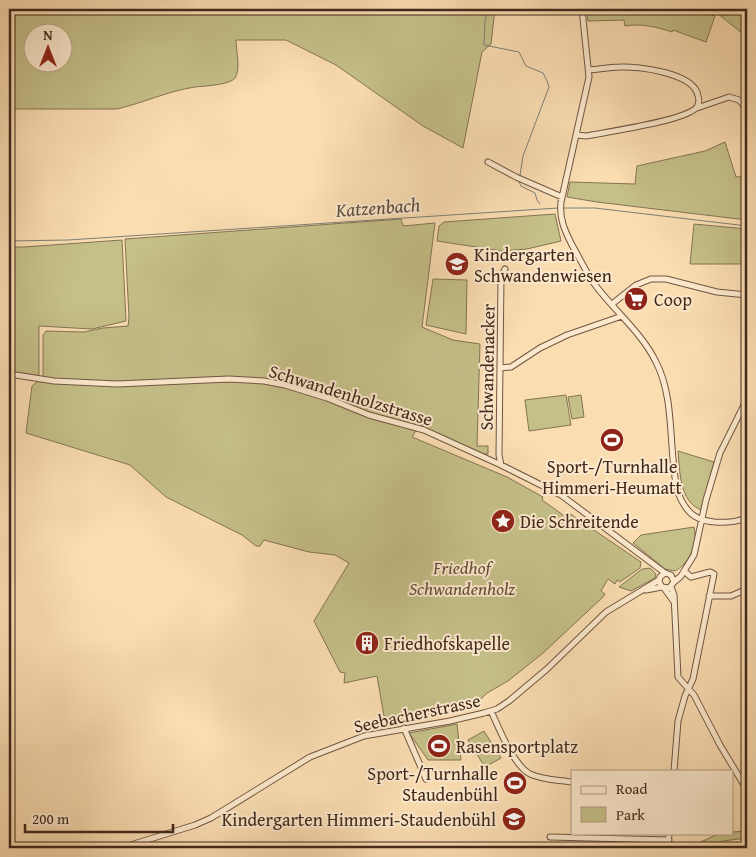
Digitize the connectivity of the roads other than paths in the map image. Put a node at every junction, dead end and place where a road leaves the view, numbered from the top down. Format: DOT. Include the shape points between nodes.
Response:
graph roads {
  1 [pos="582,9"];
  2 [pos="589,70"];
  3 [pos="696,108"];
  4 [pos="747,109"];
  5 [pos="577,135"];
  6 [pos="488,162"];
  7 [pos="562,197"];
  8 [pos="505,270"];
  9 [pos="747,295"];
  10 [pos="612,304"];
  11 [pos="622,316"];
  12 [pos="500,368"];
  13 [pos="9,374"];
  14 [pos="747,399"];
  15 [pos="501,465"];
  16 [pos="747,518"];
  17 [pos="702,519"];
  18 [pos="684,572"];
  19 [pos="664,576"];
  20 [pos="673,584"];
  21 [pos="663,587"];
  22 [pos="747,589"];
  23 [pos="640,591"];
  24 [pos="709,596"];
  25 [pos="674,602"];
  26 [pos="689,688"];
  27 [pos="491,711"];
  28 [pos="404,728"];
  29 [pos="674,770"];
  30 [pos="426,779"];
  31 [pos="571,782"];
  32 [pos="747,790"];
  33 [pos="670,834"];
  34 [pos="550,837"];
  35 [pos="669,840"];
  36 [pos="121,848"];
  37 [pos="668,848"];
  1 -- 2 [label="street"];
  2 -- 3 [label="street" via="632,67 670,75 696,89 699,100"];
  2 -- 5 [label="street"];
  3 -- 4 [label="street" via="728,97 739,100"];
  3 -- 5 [label="street" via="660,122"];
  5 -- 7 [label="street"];
  6 -- 7 [label="street"];
  7 -- 10 [label="street" via="560,211 565,231 593,282"];
  8 -- 12 [label="street, Schwandenacker" via="501,276"];
  9 -- 10 [label="street" via="652,279 636,285"];
  10 -- 11 [label="street"];
  11 -- 12 [label="street" via="567,335 511,367"];
  11 -- 17 [label="street" via="650,351 660,371 667,398 676,489 690,513"];
  12 -- 15 [label="street, Schwandenacker"];
  13 -- 15 [label="street, Schwandenholzstrasse" via="54,381 117,384 229,379 264,381 417,428"];
  14 -- 17 [label="street" via="720,453"];
  15 -- 19 [label="street, Schwandenholzstrasse" via="561,496"];
  16 -- 17 [label="street" via="722,522"];
  17 -- 18 [label="street" via="694,555"];
  18 -- 19 [label="street, Seebacherstrasse"];
  18 -- 20 [label="street"];
  18 -- 24 [label="street, Seebacherstrasse" via="691,577 712,572"];
  19 -- 20 [label="street"];
  19 -- 21 [label="street"];
  19 -- 23 [label="street, Seebacherstrasse"];
  20 -- 21 [label="street, Seebacherstrasse"];
  20 -- 25 [label="street"];
  21 -- 23 [label="street, Seebacherstrasse"];
  21 -- 25 [label="street"];
  22 -- 24 [label="street" via="728,596"];
  23 -- 27 [label="street, Seebacherstrasse" via="606,612 547,670 509,701"];
  24 -- 26 [label="street"];
  25 -- 26 [label="street" via="679,679"];
  26 -- 29 [label="street" via="678,721"];
  26 -- 32 [label="street"];
  27 -- 28 [label="street, Seebacherstrasse"];
  27 -- 31 [label="street" via="503,738 528,773"];
  28 -- 30 [label="street"];
  28 -- 36 [label="street, Seebacherstrasse" via="364,736 310,757 211,818"];
  33 -- 35 [label="street"];
  34 -- 35 [label="street"];
  35 -- 37 [label="street"];
}
